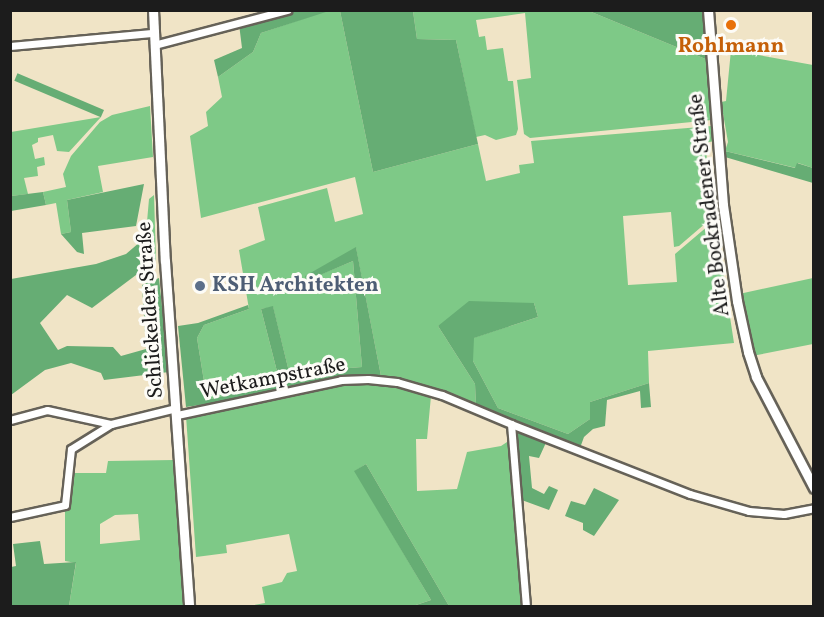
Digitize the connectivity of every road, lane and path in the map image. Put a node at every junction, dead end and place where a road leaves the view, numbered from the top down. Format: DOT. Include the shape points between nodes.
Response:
graph roads {
  1 [pos="153,10"];
  2 [pos="287,10"];
  3 [pos="708,10"];
  4 [pos="154,33"];
  5 [pos="154,45"];
  6 [pos="10,46"];
  7 [pos="176,411"];
  8 [pos="10,420"];
  9 [pos="111,424"];
  10 [pos="512,424"];
  11 [pos="813,488"];
  12 [pos="813,508"];
  13 [pos="10,517"];
  14 [pos="189,606"];
  15 [pos="526,606"];
  1 -- 4 [label="main road, Schlickelder Straße"];
  2 -- 5 [label="street"];
  3 -- 11 [label="main road, Alte Bockradener Straße" via="723,205 743,332 756,377"];
  4 -- 5 [label="main road, Schlickelder Straße"];
  4 -- 6 [label="street"];
  5 -- 7 [label="main road, Schlickelder Straße"];
  7 -- 9 [label="street, Wetkampstraße"];
  7 -- 10 [label="street, Wetkampstraße" via="341,380 368,379 397,382 442,395"];
  7 -- 14 [label="main road, Schlickelder Straße"];
  8 -- 9 [label="street" via="47,410"];
  9 -- 13 [label="street" via="71,449 65,505"];
  10 -- 12 [label="street, Wetkampstraße" via="690,494 749,512 784,514"];
  10 -- 15 [label="street"];
}
